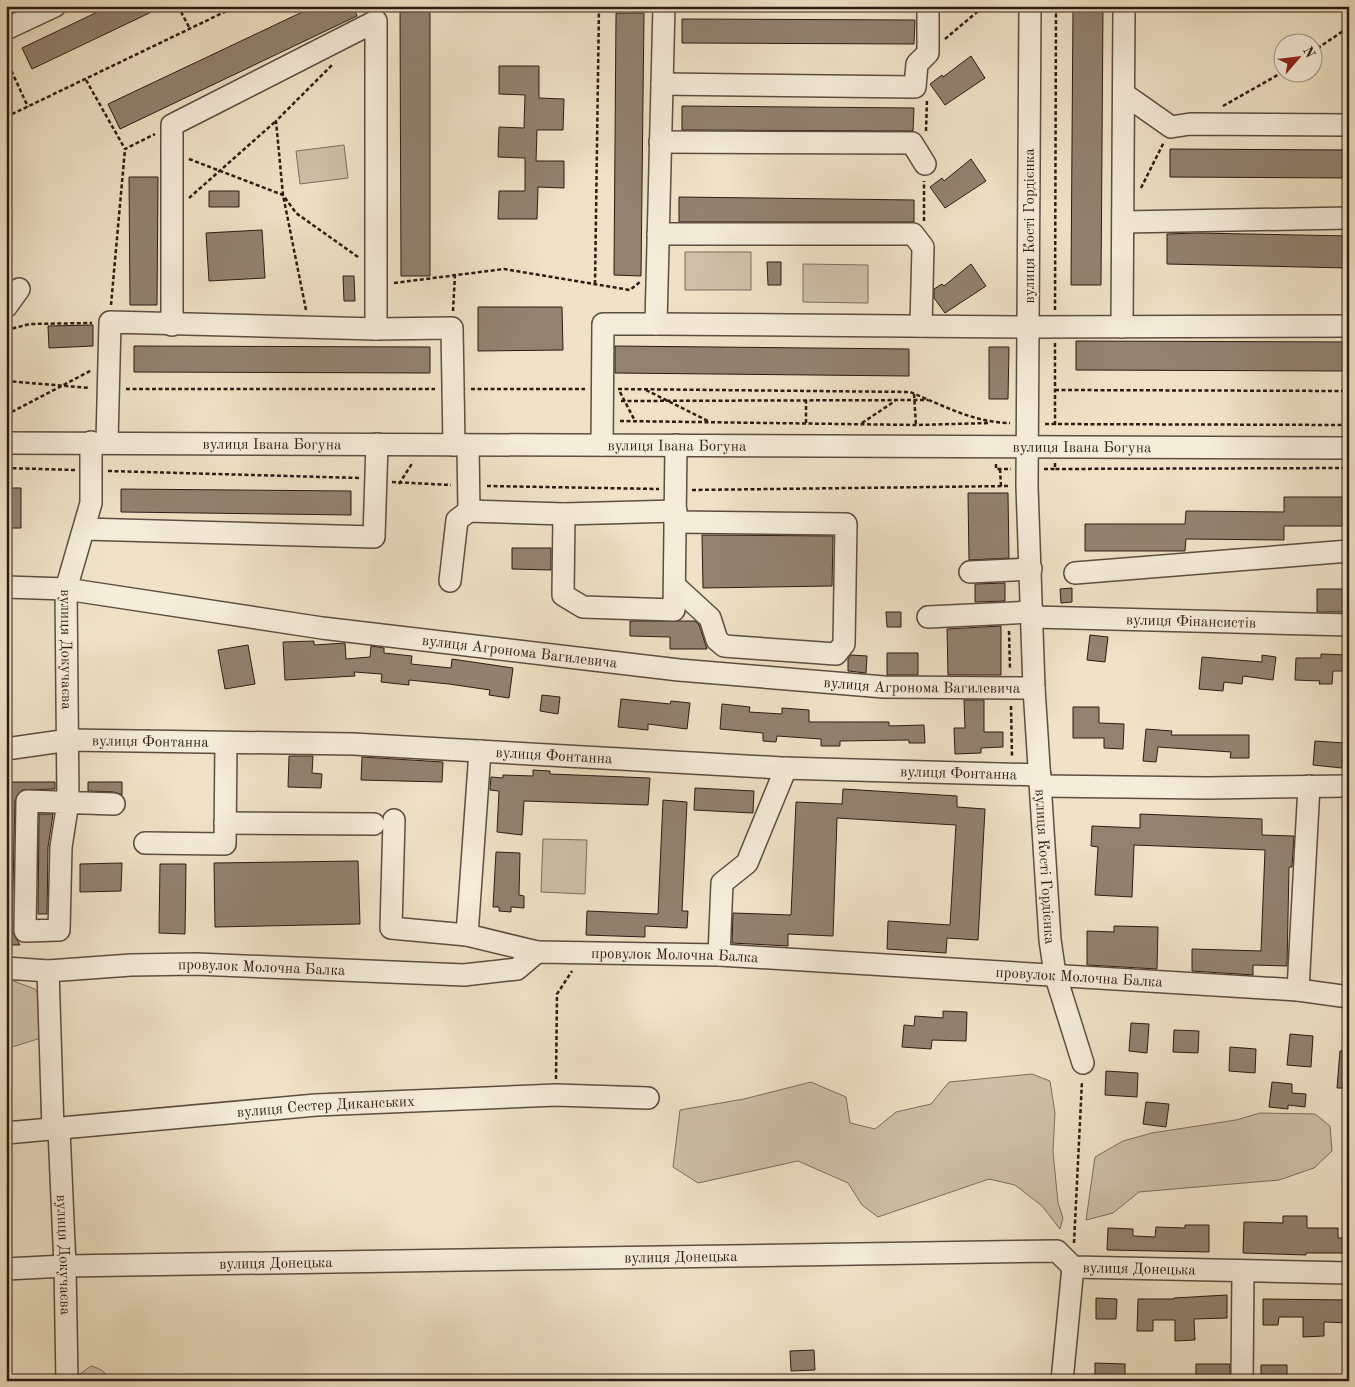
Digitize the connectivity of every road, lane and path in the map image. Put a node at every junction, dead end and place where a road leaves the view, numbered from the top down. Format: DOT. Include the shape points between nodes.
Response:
graph roads {
  1 [pos="54,6"];
  2 [pos="178,6"];
  3 [pos="237,6"];
  4 [pos="599,6"];
  5 [pos="664,6"];
  6 [pos="928,6"];
  7 [pos="984,6"];
  8 [pos="1030,6"];
  9 [pos="1056,6"];
  10 [pos="1124,6"];
  11 [pos="1349,27"];
  12 [pos="6,29"];
  13 [pos="190,29"];
  14 [pos="1322,45"];
  15 [pos="928,53"];
  16 [pos="6,59"];
  17 [pos="336,61"];
  18 [pos="1272,78"];
  19 [pos="86,80"];
  20 [pos="662,84"];
  21 [pos="1124,94"];
  22 [pos="1222,106"];
  23 [pos="28,107"];
  24 [pos="6,117"];
  25 [pos="276,122"];
  26 [pos="172,125"];
  27 [pos="1349,125"];
  28 [pos="1171,127"];
  29 [pos="660,142"];
  30 [pos="125,150"];
  31 [pos="186,158"];
  32 [pos="925,164"];
  33 [pos="220,171"];
  34 [pos="283,195"];
  35 [pos="1137,196"];
  36 [pos="172,213"];
  37 [pos="1349,218"];
  38 [pos="1124,222"];
  39 [pos="658,234"];
  40 [pos="657,269"];
  41 [pos="454,275"];
  42 [pos="376,277"];
  43 [pos="595,284"];
  44 [pos="18,288"];
  45 [pos="6,307"];
  46 [pos="110,322"];
  47 [pos="656,324"];
  48 [pos="172,325"];
  49 [pos="921,326"];
  50 [pos="1349,326"];
  51 [pos="1028,327"];
  52 [pos="1055,327"];
  53 [pos="1122,327"];
  54 [pos="310,328"];
  55 [pos="452,328"];
  56 [pos="376,329"];
  57 [pos="6,330"];
  58 [pos="109,361"];
  59 [pos="6,381"];
  60 [pos="62,385"];
  61 [pos="108,389"];
  62 [pos="453,389"];
  63 [pos="645,389"];
  64 [pos="1055,390"];
  65 [pos="1349,391"];
  66 [pos="914,394"];
  67 [pos="606,400"];
  68 [pos="667,400"];
  69 [pos="806,400"];
  70 [pos="896,400"];
  71 [pos="914,400"];
  72 [pos="928,400"];
  73 [pos="625,401"];
  74 [pos="6,415"];
  75 [pos="635,421"];
  76 [pos="710,422"];
  77 [pos="993,423"];
  78 [pos="1009,423"];
  79 [pos="806,424"];
  80 [pos="861,424"];
  81 [pos="916,425"];
  82 [pos="1349,425"];
  83 [pos="99,442"];
  84 [pos="6,443"];
  85 [pos="377,444"];
  86 [pos="461,445"];
  87 [pos="602,445"];
  88 [pos="676,445"];
  89 [pos="1027,447"];
  90 [pos="1349,448"];
  91 [pos="415,458"];
  92 [pos="6,468"];
  93 [pos="1000,469"];
  94 [pos="91,471"];
  95 [pos="376,478"];
  96 [pos="399,484"];
  97 [pos="468,486"];
  98 [pos="1000,486"];
  99 [pos="1027,486"];
  100 [pos="676,490"];
  101 [pos="469,511"];
  102 [pos="564,514"];
  103 [pos="676,517"];
  104 [pos="84,529"];
  105 [pos="1349,551"];
  106 [pos="1031,569"];
  107 [pos="970,572"];
  108 [pos="1075,573"];
  109 [pos="450,581"];
  110 [pos="674,586"];
  111 [pos="6,587"];
  112 [pos="66,589"];
  113 [pos="1033,615"];
  114 [pos="928,617"];
  115 [pos="1349,625"];
  116 [pos="1034,688"];
  117 [pos="69,740"];
  118 [pos="226,743"];
  119 [pos="6,748"];
  120 [pos="480,751"];
  121 [pos="786,768"];
  122 [pos="1040,780"];
  123 [pos="1310,786"];
  124 [pos="1349,786"];
  125 [pos="68,802"];
  126 [pos="114,804"];
  127 [pos="225,823"];
  128 [pos="145,843"];
  129 [pos="467,935"];
  130 [pos="537,952"];
  131 [pos="583,953"];
  132 [pos="719,955"];
  133 [pos="6,968"];
  134 [pos="48,970"];
  135 [pos="1055,974"];
  136 [pos="1298,990"];
  137 [pos="1349,997"];
  138 [pos="1083,1063"];
  139 [pos="556,1095"];
  140 [pos="648,1098"];
  141 [pos="56,1130"];
  142 [pos="6,1134"];
  143 [pos="65,1266"];
  144 [pos="1073,1267"];
  145 [pos="6,1269"];
  146 [pos="1243,1271"];
  147 [pos="1349,1273"];
  148 [pos="67,1381"];
  149 [pos="1062,1381"];
  150 [pos="1242,1381"];
  1 -- 12 [label="street"];
  2 -- 13 [label="path"];
  3 -- 13 [label="path"];
  4 -- 43 [label="path"];
  5 -- 20 [label="street"];
  6 -- 15 [label="street"];
  7 -- 15 [label="path"];
  8 -- 51 [label="street, вулиця Кості Гордієнка"];
  9 -- 52 [label="path"];
  10 -- 21 [label="street"];
  11 -- 14 [label="path"];
  13 -- 19 [label="path"];
  15 -- 20 [label="street" via="917,64 915,87"];
  16 -- 23 [label="path"];
  17 -- 25 [label="path"];
  18 -- 22 [label="path"];
  19 -- 23 [label="path"];
  19 -- 30 [label="path"];
  20 -- 29 [label="street"];
  21 -- 28 [label="street"];
  21 -- 38 [label="street"];
  23 -- 24 [label="path"];
  25 -- 33 [label="path"];
  25 -- 34 [label="path"];
  26 -- 30 [label="path"];
  26 -- 36 [label="street"];
  26 -- 42 [label="street" via="376,21"];
  27 -- 28 [label="street" via="1190,124"];
  28 -- 35 [label="path"];
  29 -- 32 [label="street" via="912,143"];
  29 -- 39 [label="street"];
  30 -- 46 [label="path"];
  31 -- 33 [label="path"];
  33 -- 34 [label="path"];
  33 -- 36 [label="path"];
  34 -- 42 [label="path" via="296,213"];
  34 -- 54 [label="path"];
  36 -- 48 [label="street"];
  37 -- 38 [label="street"];
  38 -- 53 [label="street"];
  39 -- 40 [label="street"];
  39 -- 49 [label="street" via="913,234 923,247"];
  40 -- 43 [label="path" via="630,290"];
  40 -- 47 [label="street"];
  41 -- 42 [label="path"];
  41 -- 43 [label="path" via="504,269"];
  41 -- 55 [label="path"];
  42 -- 56 [label="street"];
  44 -- 45 [label="street"];
  46 -- 48 [label="street"];
  46 -- 57 [label="path" via="30,324"];
  46 -- 58 [label="street, вулиця Докучаєва"];
  47 -- 49 [label="street"];
  47 -- 67 [label="street" via="603,324"];
  48 -- 54 [label="street"];
  49 -- 51 [label="street"];
  50 -- 53 [label="street"];
  51 -- 52 [label="street"];
  51 -- 89 [label="street, вулиця Кості Гордієнка"];
  52 -- 53 [label="street"];
  52 -- 64 [label="path"];
  54 -- 56 [label="street"];
  55 -- 56 [label="street"];
  55 -- 62 [label="street"];
  58 -- 60 [label="path"];
  58 -- 61 [label="street, вулиця Докучаєва"];
  59 -- 60 [label="path"];
  60 -- 61 [label="path"];
  60 -- 74 [label="path"];
  61 -- 62 [label="path"];
  61 -- 83 [label="street, вулиця Докучаєва"];
  62 -- 67 [label="path"];
  62 -- 86 [label="street"];
  63 -- 66 [label="path"];
  63 -- 67 [label="path"];
  63 -- 68 [label="path"];
  64 -- 65 [label="path"];
  64 -- 82 [label="path" via="1055,425"];
  66 -- 71 [label="path"];
  66 -- 72 [label="path"];
  67 -- 73 [label="path"];
  67 -- 73 [label="path"];
  67 -- 75 [label="path"];
  67 -- 87 [label="street"];
  68 -- 69 [label="path"];
  68 -- 73 [label="path"];
  68 -- 76 [label="path"];
  69 -- 70 [label="path"];
  69 -- 79 [label="path"];
  70 -- 71 [label="path"];
  70 -- 80 [label="path"];
  71 -- 72 [label="path"];
  71 -- 81 [label="path"];
  72 -- 77 [label="path"];
  73 -- 75 [label="path"];
  75 -- 76 [label="path"];
  76 -- 79 [label="path"];
  77 -- 78 [label="path"];
  77 -- 81 [label="path"];
  79 -- 80 [label="path"];
  80 -- 81 [label="path"];
  83 -- 84 [label="street, вулиця Івана Богуна"];
  83 -- 85 [label="street, вулиця Івана Богуна"];
  83 -- 94 [label="street, вулиця Докучаєва"];
  85 -- 86 [label="street, вулиця Івана Богуна"];
  85 -- 95 [label="street"];
  86 -- 87 [label="street, вулиця Івана Богуна"];
  86 -- 97 [label="street"];
  87 -- 88 [label="street, вулиця Івана Богуна"];
  88 -- 89 [label="street, вулиця Івана Богуна"];
  88 -- 100 [label="street"];
  89 -- 90 [label="street, вулиця Івана Богуна"];
  89 -- 99 [label="street, вулиця Кості Гордієнка"];
  91 -- 96 [label="path"];
  92 -- 94 [label="path"];
  93 -- 98 [label="path"];
  94 -- 95 [label="path"];
  94 -- 104 [label="street, вулиця Докучаєва" via="90,503"];
  95 -- 96 [label="path"];
  95 -- 104 [label="street" via="374,537"];
  96 -- 97 [label="path"];
  97 -- 100 [label="path"];
  97 -- 101 [label="street"];
  98 -- 99 [label="path"];
  98 -- 100 [label="path"];
  99 -- 106 [label="street, вулиця Кості Гордієнка"];
  100 -- 103 [label="street"];
  101 -- 102 [label="street"];
  101 -- 109 [label="street" via="457,520"];
  102 -- 103 [label="street"];
  102 -- 110 [label="street" via="563,595 583,607 674,610"];
  103 -- 110 [label="street"];
  103 -- 110 [label="street" via="846,524 844,644 836,654 724,646 717,640 710,618"];
  104 -- 112 [label="street, вулиця Докучаєва"];
  105 -- 108 [label="street"];
  106 -- 107 [label="street"];
  106 -- 113 [label="street, вулиця Кості Гордієнка"];
  111 -- 112 [label="street, вулиця Агронома Вагилевича"];
  112 -- 116 [label="street, вулиця Агронома Вагилевича" via="322,628 679,670 884,687"];
  112 -- 117 [label="street, вулиця Докучаєва"];
  113 -- 114 [label="street, вулиця Фінансистів"];
  113 -- 115 [label="street, вулиця Фінансистів"];
  113 -- 116 [label="street, вулиця Кості Гордієнка"];
  116 -- 122 [label="street, вулиця Кості Гордієнка"];
  117 -- 118 [label="street, вулиця Фонтанна"];
  117 -- 119 [label="street, вулиця Фонтанна"];
  117 -- 125 [label="street, вулиця Докучаєва"];
  118 -- 120 [label="street, вулиця Фонтанна" via="353,744"];
  118 -- 127 [label="street"];
  120 -- 121 [label="street, вулиця Фонтанна"];
  120 -- 129 [label="street"];
  121 -- 122 [label="street, вулиця Фонтанна"];
  121 -- 132 [label="street" via="747,863 722,883"];
  122 -- 123 [label="street, вулиця Фонтанна" via="1208,788"];
  122 -- 135 [label="street, вулиця Кості Гордієнка"];
  123 -- 124 [label="street, вулиця Фонтанна"];
  123 -- 136 [label="street"];
  125 -- 125 [label="street, вулиця Докучаєва" via="27,801 25,931 59,930 61,848"];
  125 -- 126 [label="street"];
  127 -- 128 [label="street" via="225,844"];
  127 -- 129 [label="street" via="384,822 391,928"];
  129 -- 130 [label="street"];
  130 -- 131 [label="street, провулок Молочна Балка"];
  130 -- 134 [label="street, провулок Молочна Балка" via="517,969 464,975 196,964"];
  131 -- 132 [label="street, провулок Молочна Балка"];
  131 -- 139 [label="path" via="558,994"];
  132 -- 135 [label="street, провулок Молочна Балка"];
  133 -- 134 [label="street, провулок Молочна Балка"];
  134 -- 141 [label="street, вулиця Докучаєва"];
  135 -- 136 [label="street, провулок Молочна Балка"];
  135 -- 138 [label="street, вулиця Кості Гордієнка"];
  136 -- 137 [label="street, провулок Молочна Балка"];
  138 -- 144 [label="path"];
  139 -- 140 [label="street, вулиця Сестер Диканських"];
  139 -- 141 [label="street, вулиця Сестер Диканських" via="316,1105"];
  141 -- 142 [label="street, вулиця Сестер Диканських"];
  141 -- 143 [label="street, вулиця Докучаєва"];
  143 -- 144 [label="street, вулиця Донецька" via="1057,1251"];
  143 -- 145 [label="street, вулиця Донецька"];
  143 -- 148 [label="street, вулиця Докучаєва"];
  144 -- 146 [label="street, вулиця Донецька"];
  144 -- 149 [label="street"];
  146 -- 147 [label="street, вулиця Донецька"];
  146 -- 150 [label="street"];
}
